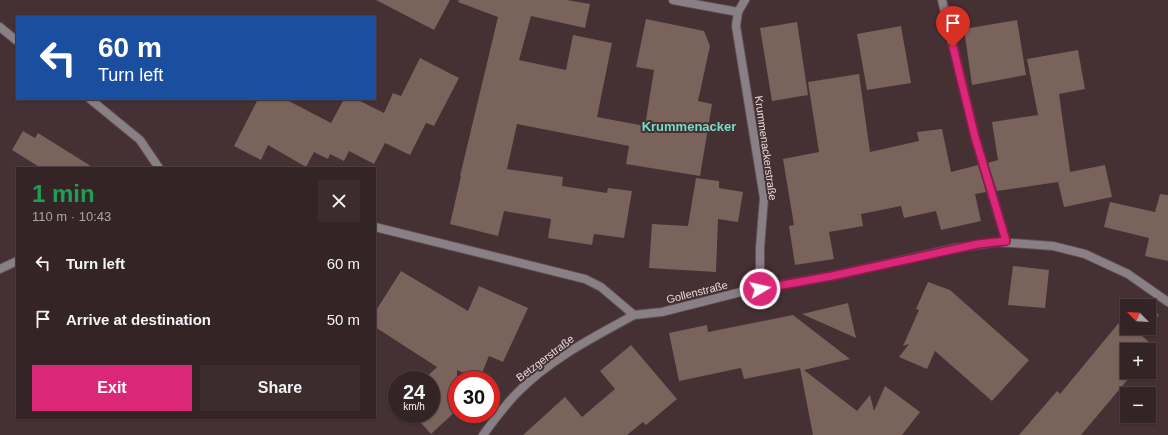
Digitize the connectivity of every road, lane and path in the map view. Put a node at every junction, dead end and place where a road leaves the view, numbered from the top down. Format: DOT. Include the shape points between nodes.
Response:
graph roads {
  1 [pos="673,0"];
  2 [pos="745,0"];
  3 [pos="942,0"];
  4 [pos="738,12"];
  5 [pos="0,27"];
  6 [pos="16,40"];
  7 [pos="91,100"];
  8 [pos="158,167"];
  9 [pos="376,227"];
  10 [pos="1006,241"];
  11 [pos="16,261"];
  12 [pos="0,269"];
  13 [pos="760,289"];
  14 [pos="1168,302"];
  15 [pos="634,315"];
  16 [pos="483,435"];
  1 -- 4 [label="street"];
  2 -- 4 [label="street, Krummenackerstraße"];
  3 -- 10 [label="street" via="975,137"];
  4 -- 13 [label="street, Krummenackerstraße" via="736,26 764,198"];
  5 -- 6 [label="street"];
  7 -- 8 [label="street" via="140,140"];
  9 -- 15 [label="street" via="580,278 601,287"];
  10 -- 13 [label="street, Gollenstraße" via="971,245"];
  10 -- 14 [label="street, Gollenstraße" via="1053,246 1097,259 1128,274"];
  11 -- 12 [label="street"];
  13 -- 15 [label="street, Gollenstraße" via="662,312"];
  15 -- 16 [label="street, Betzgerstraße" via="586,341 529,382"];
}
